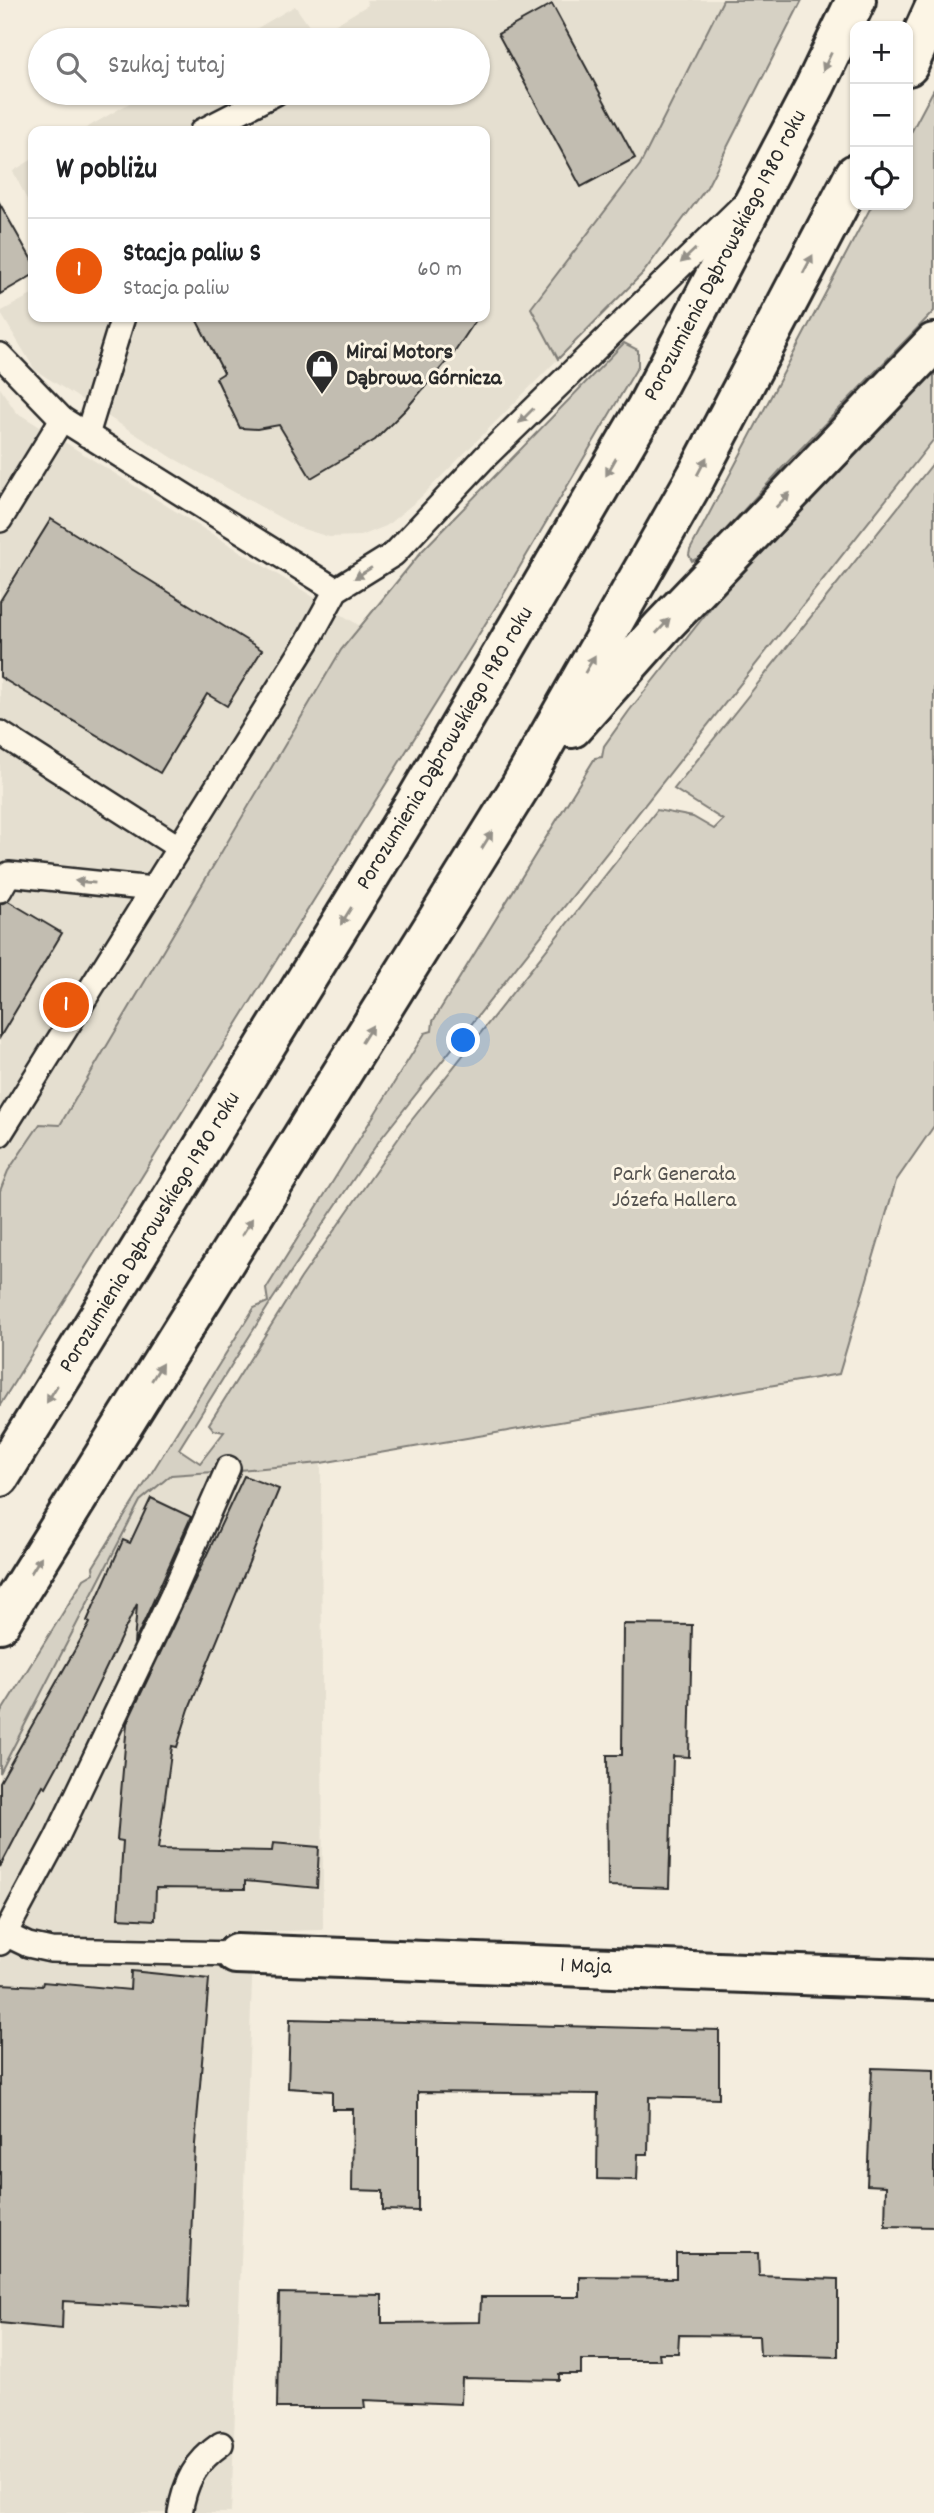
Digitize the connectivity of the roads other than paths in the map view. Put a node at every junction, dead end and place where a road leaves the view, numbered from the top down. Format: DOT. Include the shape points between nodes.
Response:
graph roads {
  1 [pos="856,0"];
  2 [pos="934,9"];
  3 [pos="913,55"];
  4 [pos="253,105"];
  5 [pos="212,126"];
  6 [pos="850,184"];
  7 [pos="757,194"];
  8 [pos="122,322"];
  9 [pos="934,343"];
  10 [pos="0,355"];
  11 [pos="62,419"];
  12 [pos="88,435"];
  13 [pos="0,520"];
  14 [pos="336,590"];
  15 [pos="0,733"];
  16 [pos="520,787"];
  17 [pos="178,847"];
  18 [pos="153,889"];
  19 [pos="0,890"];
  20 [pos="0,1134"];
  21 [pos="228,1468"];
  22 [pos="0,1477"];
  23 [pos="0,1623"];
  24 [pos="3,1939"];
  25 [pos="236,1954"];
  26 [pos="934,1980"];
  27 [pos="221,2444"];
  28 [pos="180,2513"];
  1 -- 7 [label="main road, Porozumienia Dąbrowskiego 1980 roku, one-way"];
  2 -- 3 [label="main road"];
  4 -- 5 [label="lane"];
  16 -- 6 [label="main road, one-way" via="696,477"];
  7 -- 14 [label="lane, one-way" via="494,448 394,554"];
  7 -- 22 [label="main road, Porozumienia Dąbrowskiego 1980 roku, one-way" via="646,408 413,806"];
  8 -- 12 [label="lane"];
  16 -- 9 [label="main road, one-way" via="662,628"];
  10 -- 11 [label="lane"];
  11 -- 12 [label="lane"];
  11 -- 13 [label="lane"];
  12 -- 14 [label="lane"];
  14 -- 17 [label="lane"];
  15 -- 17 [label="lane"];
  23 -- 16 [label="main road, one-way"];
  17 -- 18 [label="lane"];
  18 -- 19 [label="lane, one-way" via="9,874"];
  18 -- 20 [label="lane"];
  21 -- 24 [label="lane" via="141,1660"];
  24 -- 25 [label="lane" via="51,1950"];
  25 -- 26 [label="main road, 1 Maja"];
  27 -- 28 [label="lane" via="192,2470"];
}
